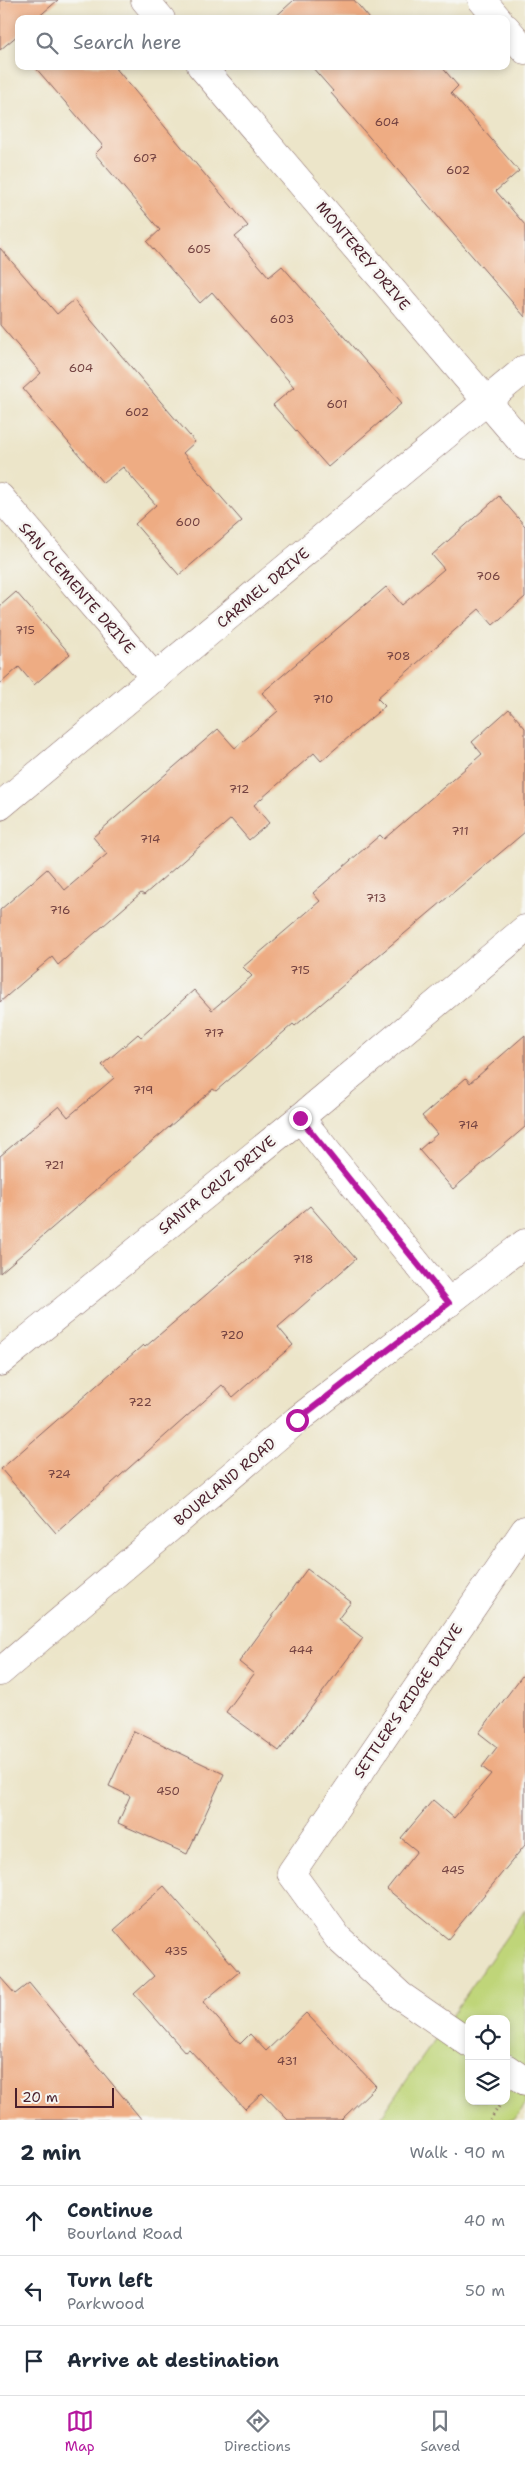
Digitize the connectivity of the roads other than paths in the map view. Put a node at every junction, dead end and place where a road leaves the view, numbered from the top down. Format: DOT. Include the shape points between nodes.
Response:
graph roads {
  1 [pos="145,0"];
  2 [pos="482,0"];
  3 [pos="158,15"];
  4 [pos="495,15"];
  5 [pos="510,33"];
  6 [pos="525,50"];
  7 [pos="204,70"];
  8 [pos="525,369"];
  9 [pos="486,401"];
  10 [pos="525,446"];
  11 [pos="0,498"];
  12 [pos="155,678"];
  13 [pos="0,806"];
  14 [pos="525,929"];
  15 [pos="300,1118"];
  16 [pos="525,1243"];
  17 [pos="449,1303"];
  18 [pos="0,1362"];
  19 [pos="525,1530"];
  20 [pos="0,1672"];
  21 [pos="465,2040"];
  22 [pos="510,2071"];
  23 [pos="525,2081"];
  1 -- 3 [label="street"];
  2 -- 4 [label="street"];
  5 -- 6 [label="street"];
  7 -- 9 [label="street, MONTEREY DRIVE"];
  8 -- 9 [label="street, CARMEL DRIVE"];
  9 -- 10 [label="street, MONTEREY DRIVE"];
  9 -- 12 [label="street, CARMEL DRIVE"];
  11 -- 12 [label="street, SAN CLEMENTE DRIVE"];
  12 -- 13 [label="street, CARMEL DRIVE"];
  14 -- 15 [label="street, SANTA CRUZ DRIVE"];
  15 -- 17 [label="street"];
  15 -- 18 [label="street, SANTA CRUZ DRIVE"];
  16 -- 17 [label="street, BOURLAND ROAD"];
  17 -- 20 [label="street, BOURLAND ROAD" via="297,1420"];
  19 -- 21 [label="street, SETTLER'S RIDGE DRIVE" via="291,1873 338,1938 401,1996"];
  22 -- 23 [label="street"];
}
